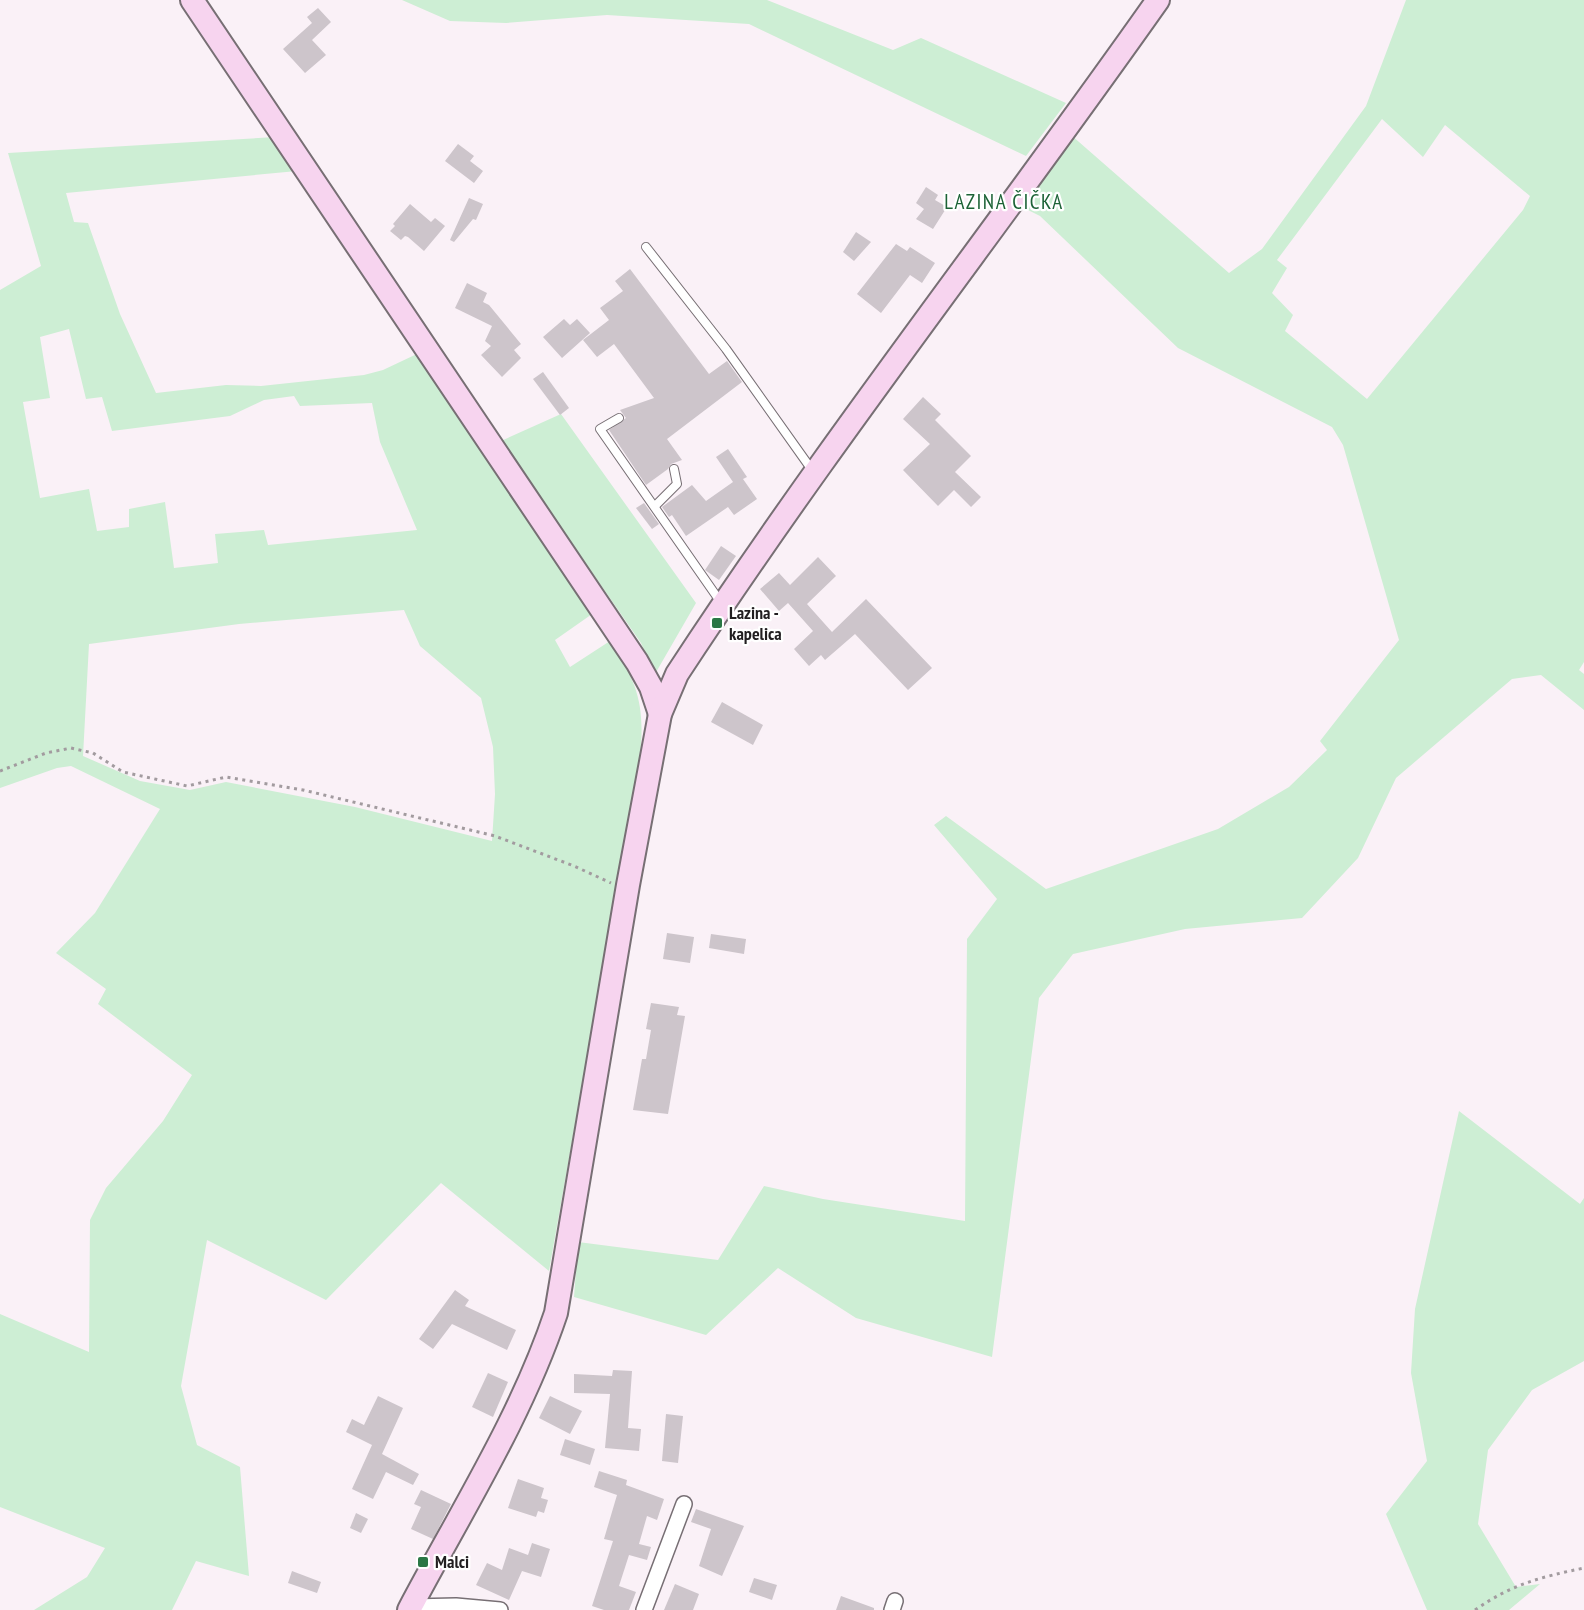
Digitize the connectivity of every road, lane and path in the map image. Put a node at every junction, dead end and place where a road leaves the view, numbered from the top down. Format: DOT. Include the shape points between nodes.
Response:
graph roads {
  1 [pos="192,0"];
  2 [pos="1158,0"];
  3 [pos="646,247"];
  4 [pos="619,418"];
  5 [pos="674,469"];
  6 [pos="815,474"];
  7 [pos="655,506"];
  8 [pos="722,606"];
  9 [pos="660,714"];
  10 [pos="0,771"];
  11 [pos="628,885"];
  12 [pos="684,1504"];
  13 [pos="1584,1568"];
  14 [pos="410,1608"];
  15 [pos="500,1610"];
  16 [pos="644,1610"];
  17 [pos="1475,1610"];
  1 -- 9 [label="main road" via="638,662"];
  2 -- 6 [label="main road"];
  3 -- 6 [label="lane" via="726,349"];
  4 -- 7 [label="lane" via="600,429"];
  5 -- 7 [label="lane" via="677,484"];
  6 -- 8 [label="main road"];
  7 -- 8 [label="lane"];
  8 -- 9 [label="main road" via="676,674"];
  9 -- 11 [label="main road"];
  10 -- 11 [label="path" via="71,748 93,753 123,772 187,786 226,777 303,790 495,836 607,883"];
  11 -- 14 [label="main road" via="556,1313 546,1346 513,1415"];
  12 -- 16 [label="street"];
  13 -- 17 [label="path" via="1534,1578 1502,1591"];
  14 -- 15 [label="street" via="456,1606"];
}
